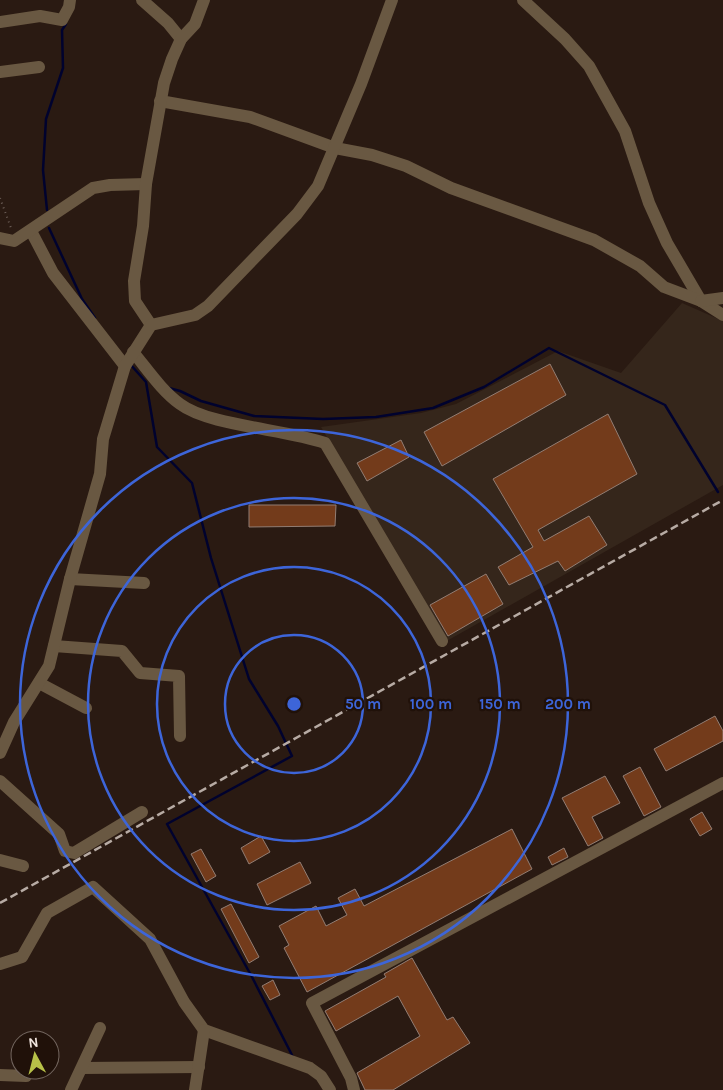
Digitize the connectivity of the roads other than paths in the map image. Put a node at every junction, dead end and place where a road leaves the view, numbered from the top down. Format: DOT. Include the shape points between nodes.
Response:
graph roads {
  1 [pos="70,0"];
  2 [pos="142,0"];
  3 [pos="204,0"];
  4 [pos="392,0"];
  5 [pos="523,0"];
  6 [pos="0,22"];
  7 [pos="181,40"];
  8 [pos="34,65"];
  9 [pos="0,72"];
  10 [pos="160,101"];
  11 [pos="335,148"];
  12 [pos="146,184"];
  13 [pos="31,231"];
  14 [pos="0,238"];
  15 [pos="723,298"];
  16 [pos="701,301"];
  17 [pos="723,315"];
  18 [pos="152,325"];
  19 [pos="133,352"];
  20 [pos="125,366"];
  21 [pos="70,579"];
  22 [pos="144,583"];
  23 [pos="442,641"];
  24 [pos="54,646"];
  25 [pos="39,683"];
  26 [pos="86,708"];
  27 [pos="180,736"];
  28 [pos="0,753"];
  29 [pos="0,782"];
  30 [pos="723,783"];
  31 [pos="142,812"];
  32 [pos="0,860"];
  33 [pos="24,866"];
  34 [pos="0,964"];
  35 [pos="100,1028"];
  36 [pos="204,1030"];
  37 [pos="199,1067"];
  38 [pos="82,1068"];
  39 [pos="71,1090"];
  40 [pos="195,1090"];
  41 [pos="330,1090"];
  42 [pos="354,1090"];
  1 -- 6 [label="street" via="62,20 40,16"];
  2 -- 7 [label="street" via="168,23"];
  3 -- 7 [label="street" via="196,24"];
  4 -- 11 [label="street"];
  5 -- 16 [label="street" via="590,66 625,132 649,204 667,243"];
  7 -- 10 [label="street"];
  8 -- 9 [label="street"];
  10 -- 11 [label="street" via="250,117"];
  10 -- 12 [label="street"];
  11 -- 16 [label="street" via="406,166 451,188 594,240 640,266 664,287"];
  11 -- 18 [label="street" via="318,186 297,214 226,289 195,315"];
  12 -- 13 [label="street" via="93,188"];
  12 -- 18 [label="street" via="144,226 134,282 135,301"];
  13 -- 14 [label="street" via="14,241"];
  13 -- 20 [label="street" via="53,273"];
  15 -- 16 [label="street"];
  16 -- 17 [label="street"];
  18 -- 19 [label="street"];
  19 -- 20 [label="street"];
  19 -- 23 [label="street" via="163,389 181,405 208,416 306,436 325,443"];
  20 -- 21 [label="street" via="103,439 100,474"];
  21 -- 22 [label="street"];
  21 -- 24 [label="street"];
  24 -- 25 [label="street" via="49,666"];
  24 -- 27 [label="street" via="122,651 140,672 179,676"];
  25 -- 26 [label="street"];
  25 -- 28 [label="street" via="14,722"];
  29 -- 31 [label="street" via="59,834 65,851 74,853"];
  30 -- 42 [label="street" via="312,1003 351,1078"];
  32 -- 33 [label="street"];
  34 -- 36 [label="street" via="22,957 47,913 93,887 150,939 184,1002"];
  35 -- 38 [label="street"];
  36 -- 37 [label="street"];
  36 -- 41 [label="street" via="310,1068 322,1076"];
  37 -- 38 [label="street"];
  37 -- 40 [label="street"];
  38 -- 39 [label="street"];
}
